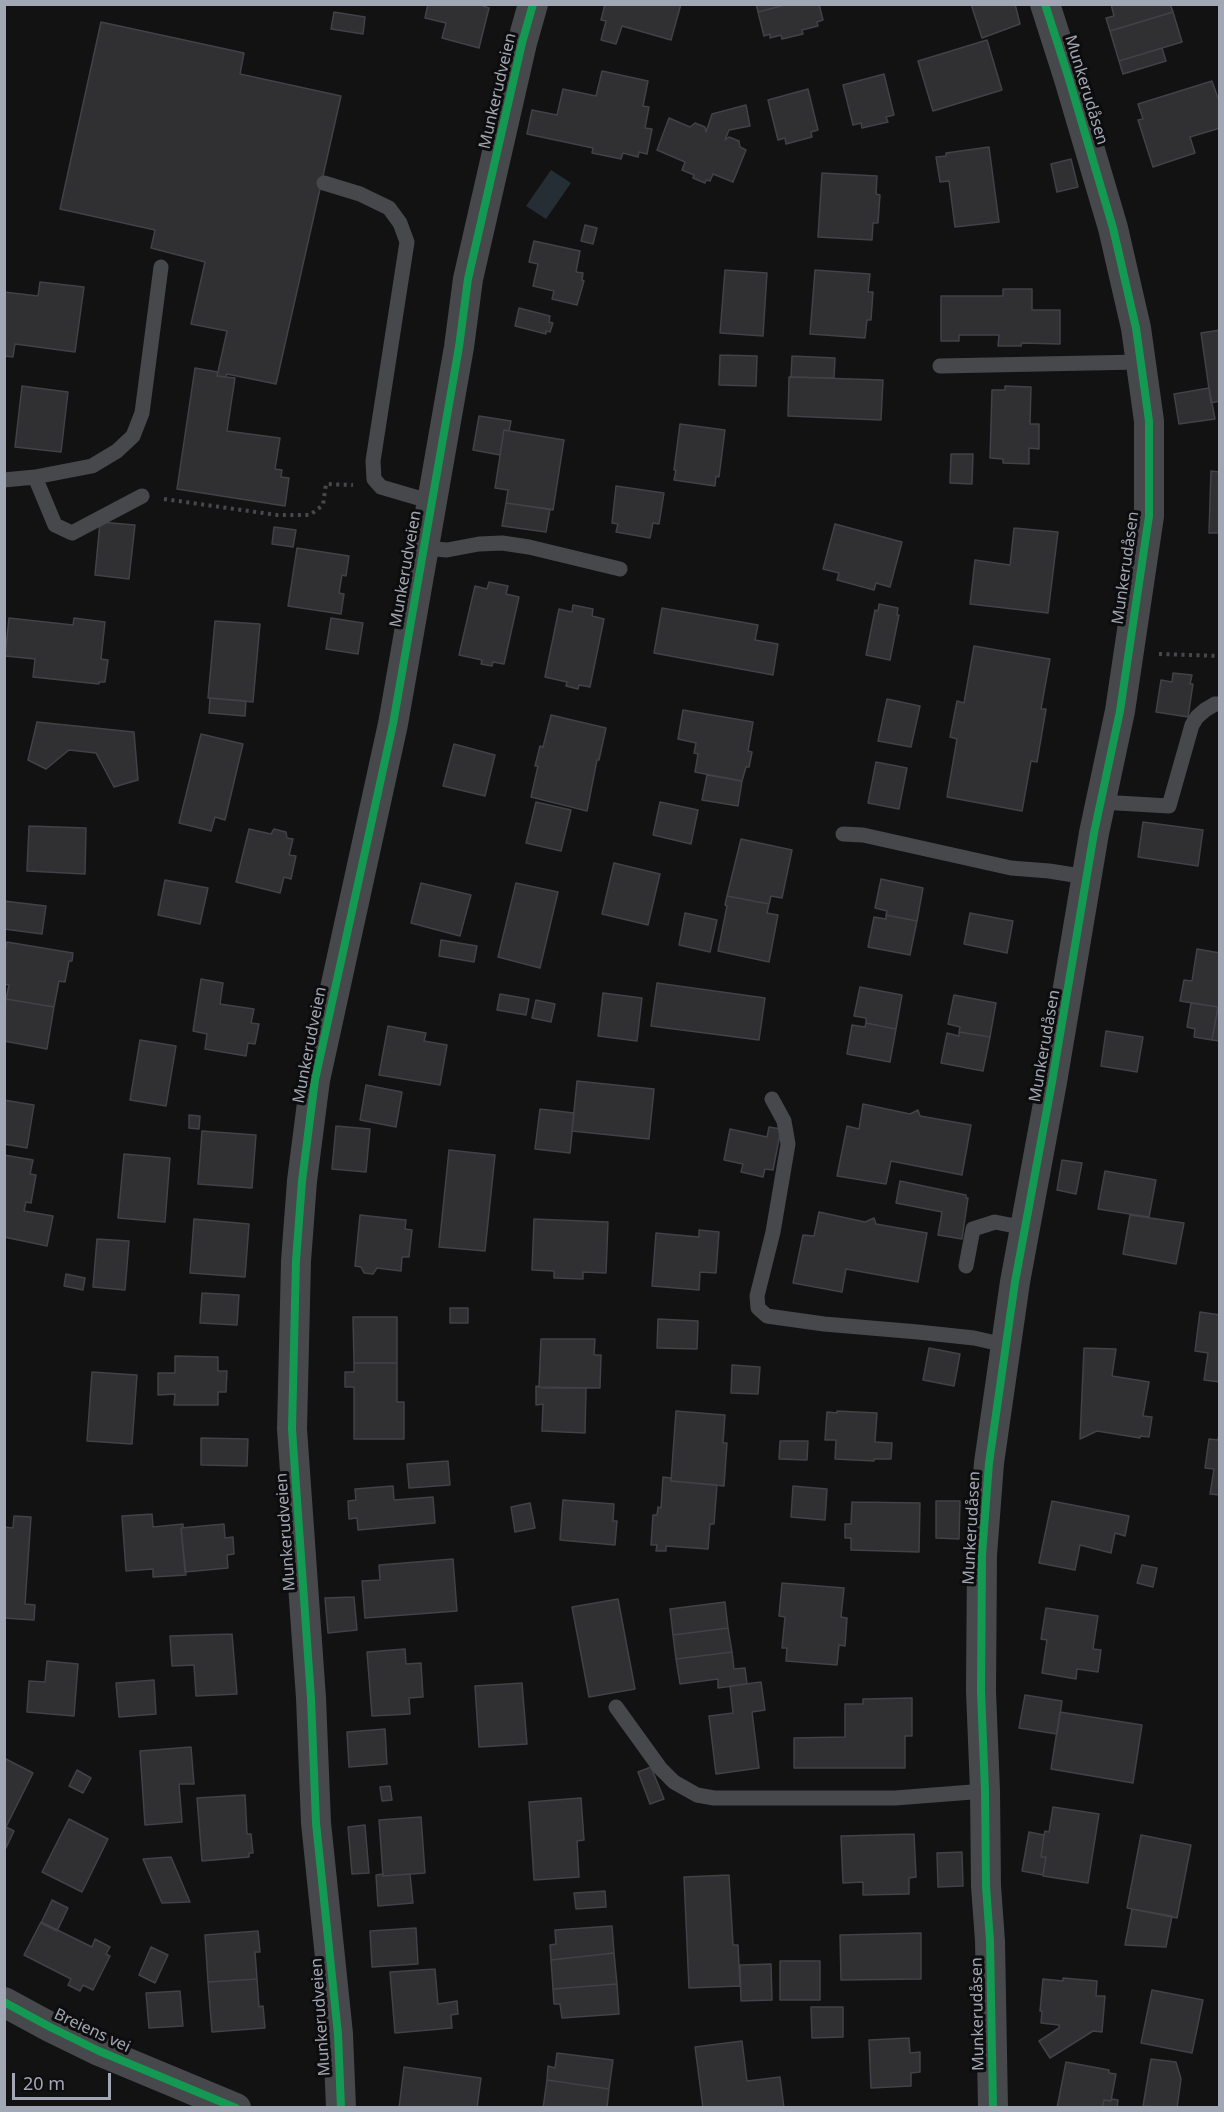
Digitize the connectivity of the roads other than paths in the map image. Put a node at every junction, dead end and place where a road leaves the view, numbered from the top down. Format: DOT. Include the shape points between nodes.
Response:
graph roads {
  1 [pos="533,4"];
  2 [pos="1045,4"];
  3 [pos="324,183"];
  4 [pos="161,267"];
  5 [pos="1140,362"];
  6 [pos="940,366"];
  7 [pos="35,477"];
  8 [pos="4,480"];
  9 [pos="142,496"];
  10 [pos="432,502"];
  11 [pos="424,548"];
  12 [pos="620,569"];
  13 [pos="1220,704"];
  14 [pos="1100,802"];
  15 [pos="843,834"];
  16 [pos="1087,877"];
  17 [pos="772,1099"];
  18 [pos="1025,1228"];
  19 [pos="966,1266"];
  20 [pos="1005,1345"];
  21 [pos="616,1707"];
  22 [pos="985,1791"];
  23 [pos="4,2002"];
  24 [pos="236,2108"];
  25 [pos="340,2108"];
  26 [pos="993,2108"];
  1 -- 10 [label="street, Munkerudveien" via="468,279"];
  2 -- 5 [label="street, Munkerudåsen" via="1113,228"];
  3 -- 10 [label="lane" via="389,208 407,242 373,461 374,479 381,487"];
  4 -- 7 [label="lane" via="142,413 133,436 117,452 92,466"];
  5 -- 6 [label="lane"];
  5 -- 14 [label="street, Munkerudåsen" via="1149,421 1149,516 1120,711"];
  7 -- 8 [label="lane"];
  7 -- 9 [label="lane" via="55,525 72,533"];
  10 -- 11 [label="street, Munkerudveien"];
  11 -- 12 [label="lane" via="447,550 502,543"];
  11 -- 25 [label="street, Munkerudveien" via="393,724 315,1080 296,1261 292,1429 316,1822 338,2034"];
  13 -- 14 [label="lane" via="1205,710 1192,725 1169,806"];
  14 -- 16 [label="street, Munkerudåsen"];
  15 -- 16 [label="lane" via="1011,868"];
  16 -- 18 [label="street, Munkerudåsen"];
  17 -- 20 [label="lane" via="784,1120 788,1144 757,1296 758,1308 767,1316 940,1334"];
  18 -- 19 [label="lane" via="995,1222 973,1229"];
  18 -- 20 [label="street, Munkerudåsen"];
  20 -- 22 [label="street, Munkerudåsen" via="989,1463 982,1555"];
  21 -- 22 [label="lane" via="660,1768 674,1782 697,1795 895,1798"];
  22 -- 26 [label="street, Munkerudåsen"];
  23 -- 24 [label="street, Breiens vei" via="99,2051"];
}
